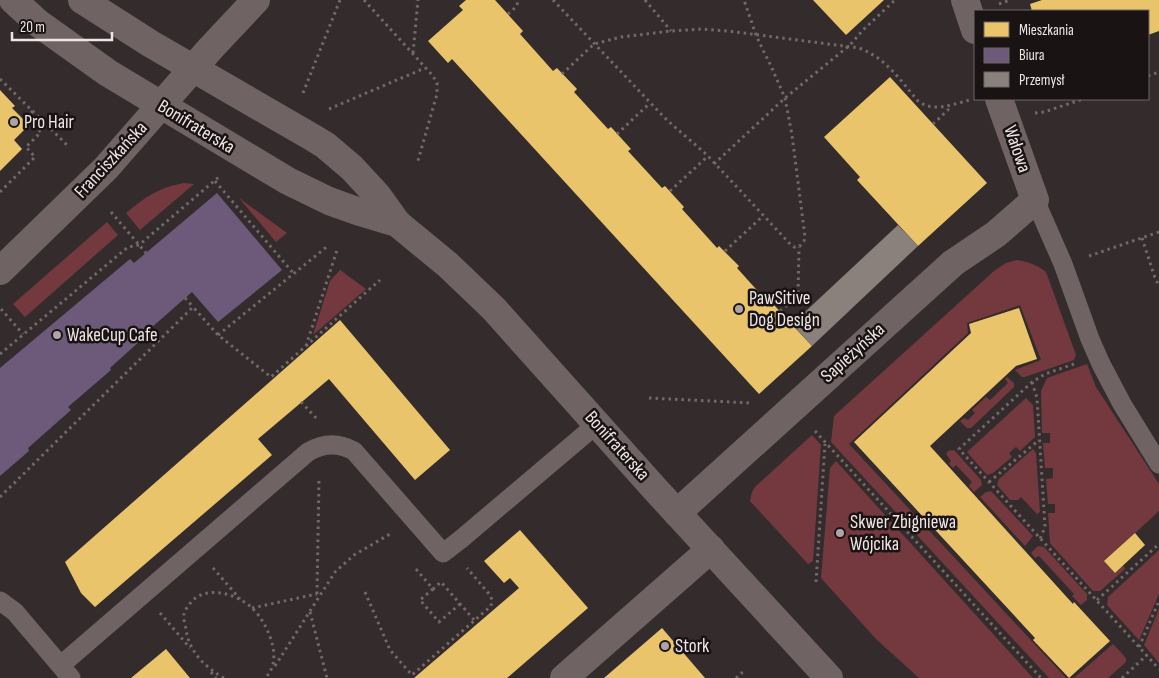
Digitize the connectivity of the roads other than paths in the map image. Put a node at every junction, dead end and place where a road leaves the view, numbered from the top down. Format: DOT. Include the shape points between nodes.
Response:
graph roads {
  1 [pos="13,0"];
  2 [pos="82,0"];
  3 [pos="256,0"];
  4 [pos="965,0"];
  5 [pos="974,27"];
  6 [pos="192,69"];
  7 [pos="1000,100"];
  8 [pos="161,106"];
  9 [pos="1035,200"];
  10 [pos="397,223"];
  11 [pos="0,271"];
  12 [pos="597,424"];
  13 [pos="1159,464"];
  14 [pos="677,513"];
  15 [pos="711,549"];
  16 [pos="0,601"];
  17 [pos="66,672"];
  18 [pos="564,678"];
  19 [pos="829,678"];
  1 -- 8 [label="street, Bonifraterska" via="78,53"];
  2 -- 6 [label="street, Bonifraterska"];
  3 -- 6 [label="street, Franciszkańska"];
  4 -- 5 [label="street"];
  6 -- 8 [label="street, Franciszkańska"];
  6 -- 10 [label="street, Bonifraterska" via="325,145 365,181"];
  7 -- 9 [label="street, Wałowa"];
  8 -- 10 [label="street, Bonifraterska" via="301,188 343,206"];
  8 -- 11 [label="street, Franciszkańska" via="106,168"];
  9 -- 13 [label="lane" via="1097,356"];
  9 -- 14 [label="street, Sapieżyńska" via="996,234 953,263"];
  10 -- 12 [label="street, Bonifraterska" via="494,309"];
  12 -- 14 [label="street, Bonifraterska"];
  12 -- 17 [label="lane" via="443,553 354,451 339,444 320,446 308,452 144,594"];
  14 -- 15 [label="street, Bonifraterska"];
  15 -- 18 [label="street"];
  15 -- 19 [label="street, Bonifraterska"];
  16 -- 17 [label="lane" via="15,612"];
}
